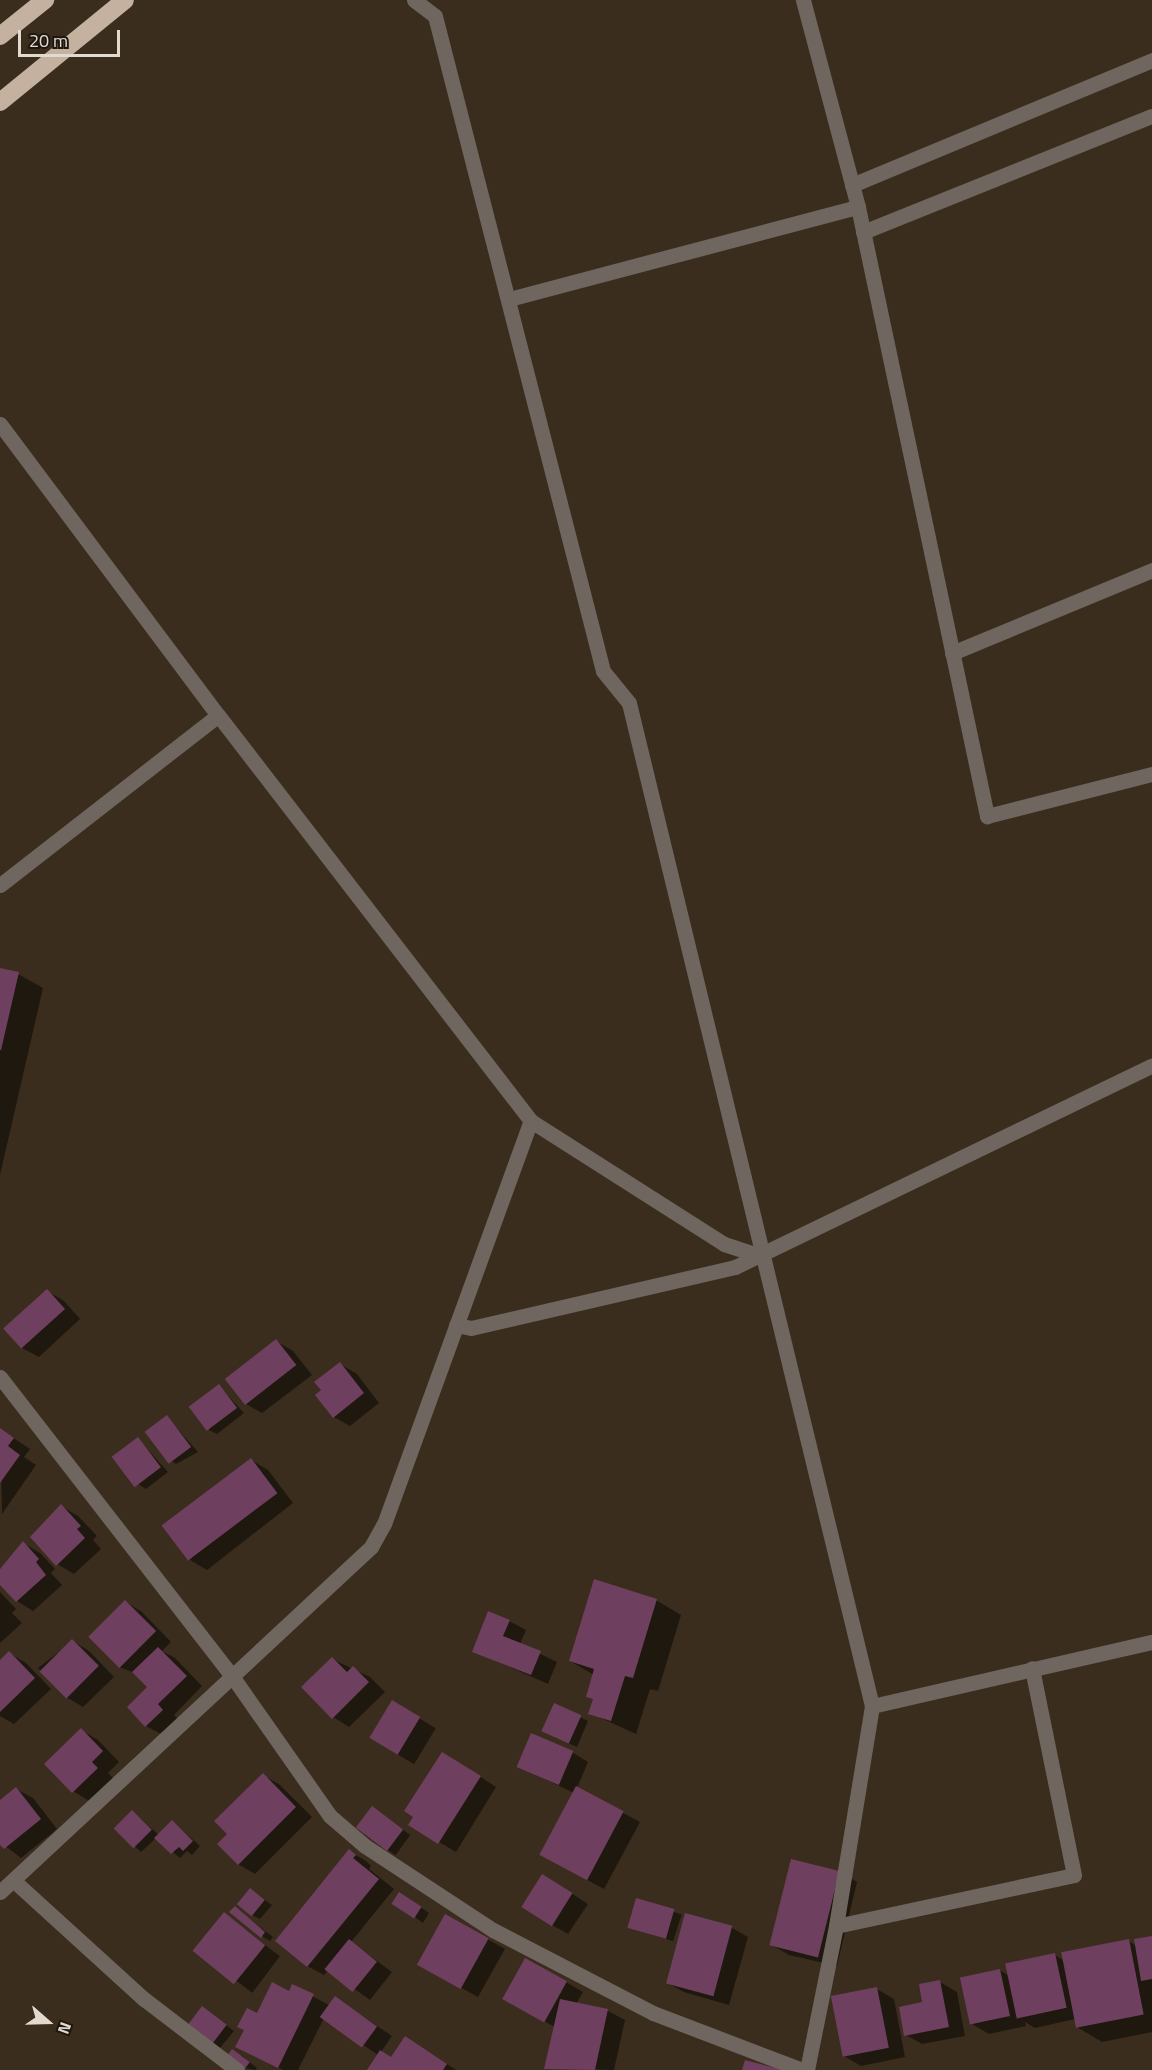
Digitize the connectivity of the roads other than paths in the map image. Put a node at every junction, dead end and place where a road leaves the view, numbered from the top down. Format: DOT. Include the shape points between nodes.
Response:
graph roads {
  1 [pos="45,0"];
  2 [pos="125,0"];
  3 [pos="414,0"];
  4 [pos="803,0"];
  5 [pos="0,36"];
  6 [pos="1152,60"];
  7 [pos="0,102"];
  8 [pos="1152,116"];
  9 [pos="852,185"];
  10 [pos="858,207"];
  11 [pos="863,232"];
  12 [pos="509,299"];
  13 [pos="0,424"];
  14 [pos="1152,570"];
  15 [pos="952,653"];
  16 [pos="218,715"];
  17 [pos="1152,774"];
  18 [pos="0,885"];
  19 [pos="1152,1065"];
  20 [pos="531,1121"];
  21 [pos="761,1256"];
  22 [pos="456,1325"];
  23 [pos="0,1377"];
  24 [pos="1152,1641"];
  25 [pos="1032,1668"];
  26 [pos="232,1676"];
  27 [pos="872,1706"];
  28 [pos="13,1880"];
  29 [pos="0,1892"];
  30 [pos="836,1926"];
  31 [pos="237,2070"];
  32 [pos="802,2070"];
  33 [pos="807,2070"];
  1 -- 5 [label="highway"];
  2 -- 7 [label="highway"];
  3 -- 12 [label="street" via="435,16"];
  4 -- 9 [label="street"];
  6 -- 9 [label="street"];
  8 -- 11 [label="street"];
  9 -- 10 [label="street"];
  10 -- 11 [label="street"];
  10 -- 12 [label="street"];
  11 -- 15 [label="street"];
  12 -- 21 [label="street" via="603,671 629,703"];
  13 -- 16 [label="street"];
  14 -- 15 [label="street"];
  15 -- 17 [label="street" via="987,816"];
  16 -- 18 [label="street"];
  16 -- 20 [label="street"];
  19 -- 21 [label="street"];
  20 -- 21 [label="street" via="724,1244"];
  20 -- 22 [label="street"];
  21 -- 22 [label="street" via="717,1272 471,1328"];
  21 -- 27 [label="street"];
  22 -- 26 [label="street" via="384,1524 371,1547"];
  23 -- 26 [label="street"];
  24 -- 25 [label="street"];
  25 -- 27 [label="street"];
  25 -- 30 [label="street" via="1074,1875"];
  26 -- 28 [label="street"];
  26 -- 32 [label="street" via="330,1816 365,1846 493,1930 653,2013"];
  27 -- 30 [label="street"];
  28 -- 29 [label="street"];
  28 -- 31 [label="street" via="144,1999"];
  30 -- 33 [label="street"];
}
